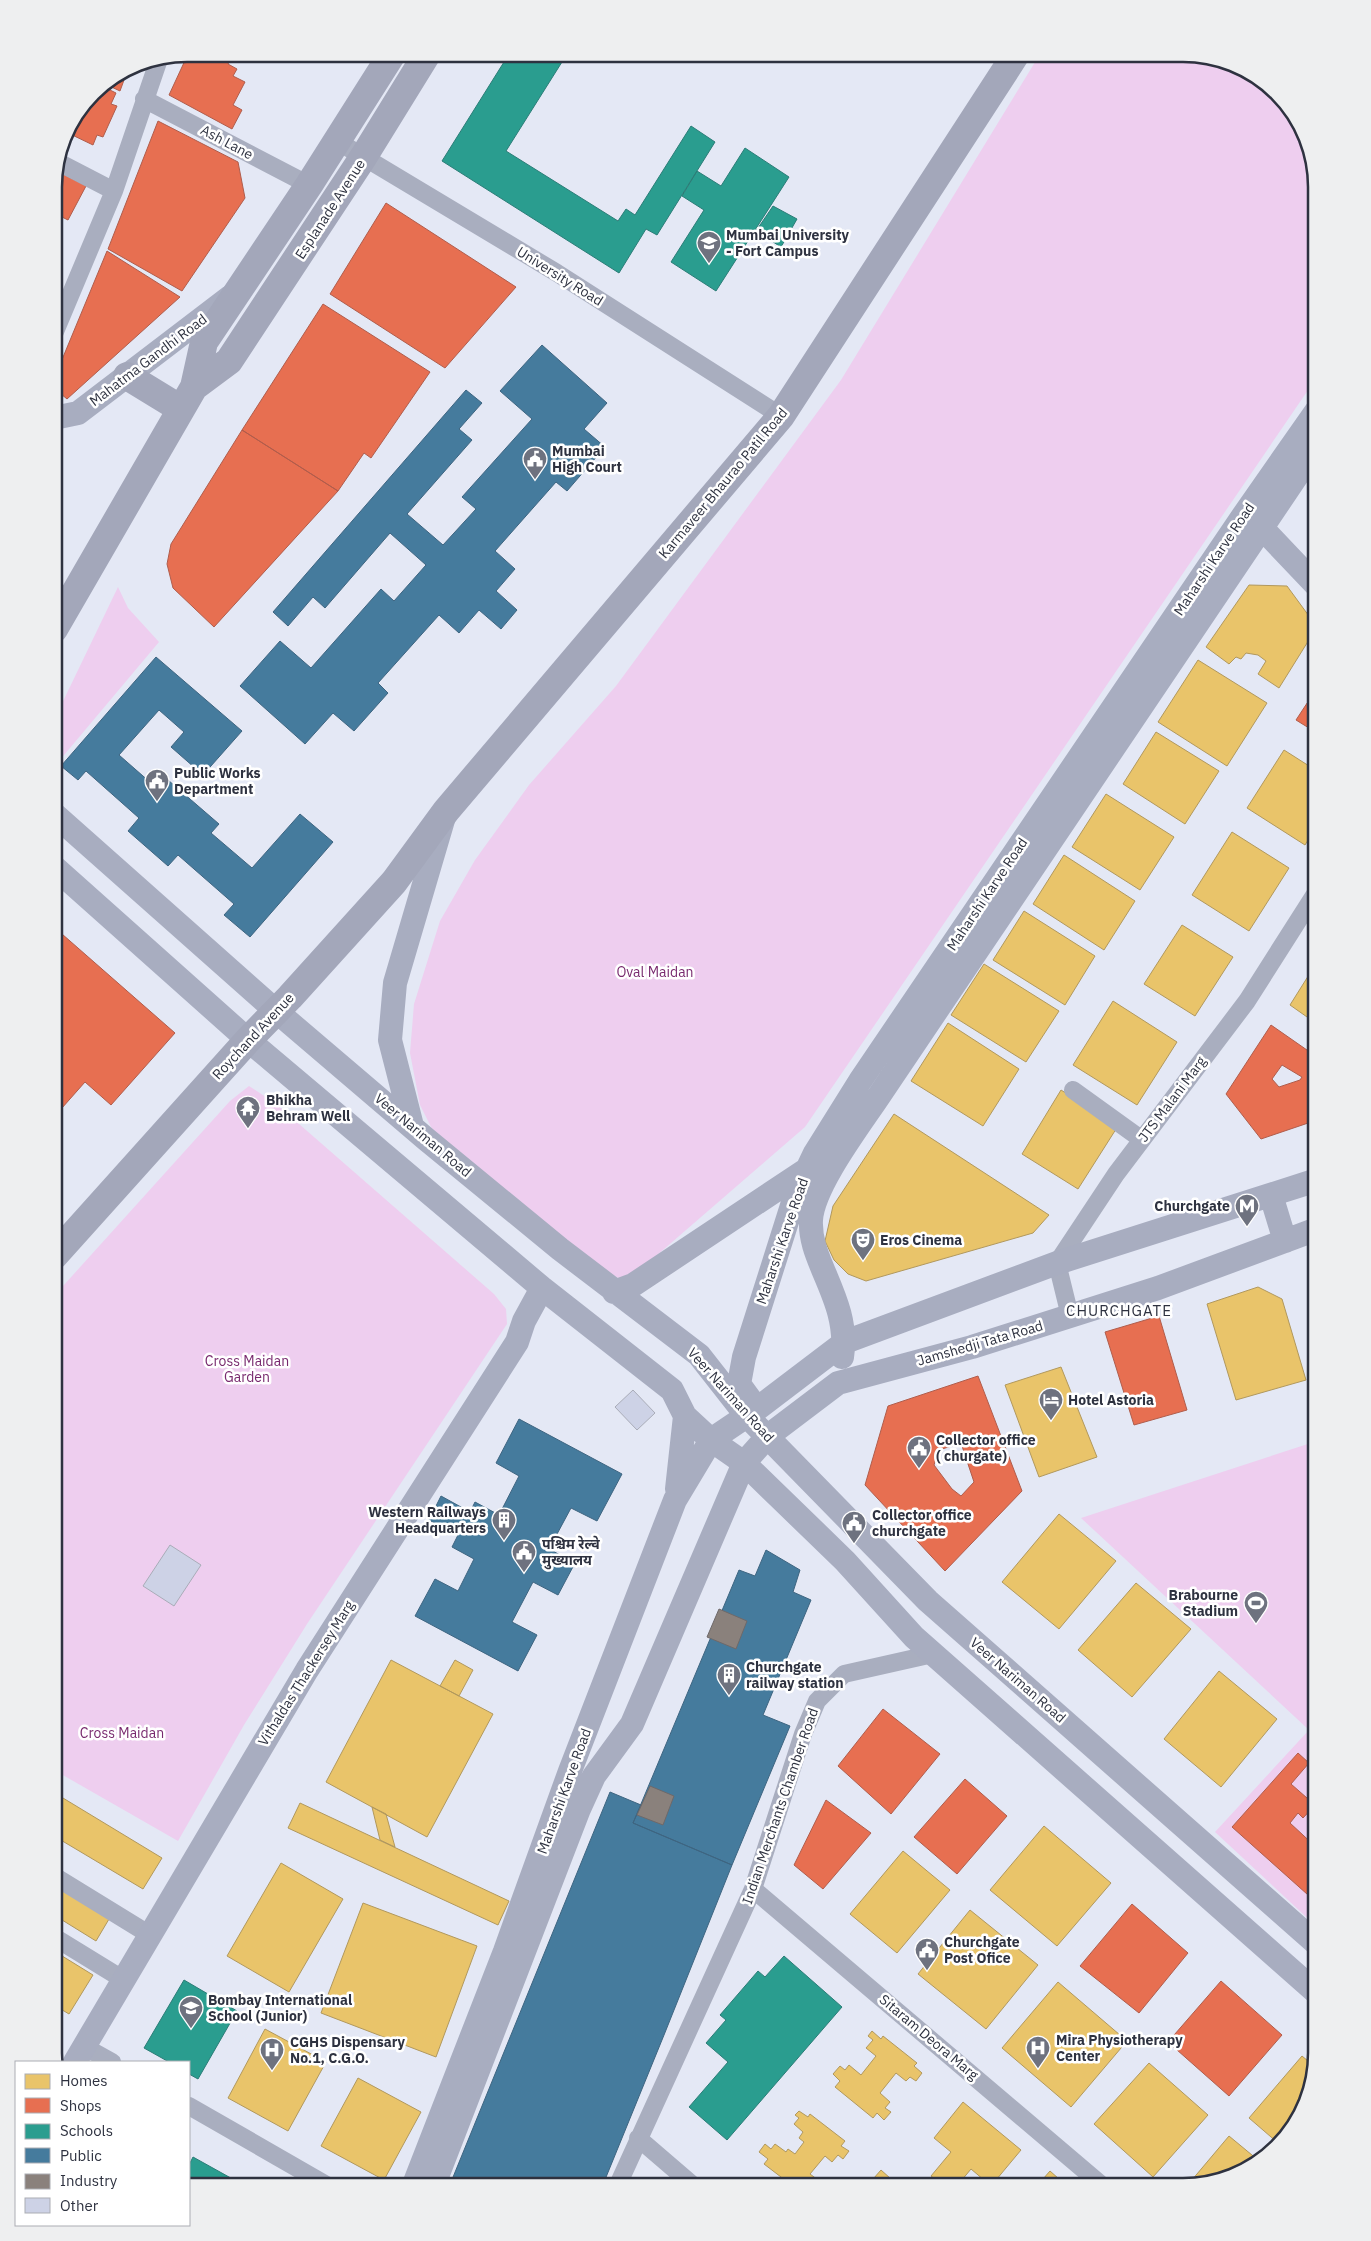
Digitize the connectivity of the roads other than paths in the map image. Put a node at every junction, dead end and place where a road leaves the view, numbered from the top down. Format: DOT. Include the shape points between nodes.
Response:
graph roads {
  1 [pos="387,62"];
  2 [pos="422,62"];
  3 [pos="1010,63"];
  4 [pos="156,67"];
  5 [pos="144,99"];
  6 [pos="337,141"];
  7 [pos="364,156"];
  8 [pos="65,166"];
  9 [pos="309,185"];
  10 [pos="114,192"];
  11 [pos="280,228"];
  12 [pos="306,245"];
  13 [pos="237,292"];
  14 [pos="63,313"];
  15 [pos="127,376"];
  16 [pos="187,398"];
  17 [pos="63,416"];
  18 [pos="781,416"];
  19 [pos="1308,426"];
  20 [pos="1308,457"];
  21 [pos="1252,522"];
  22 [pos="1308,577"];
  23 [pos="63,610"];
  24 [pos="446,811"];
  25 [pos="63,822"];
  26 [pos="63,875"];
  27 [pos="1308,905"];
  28 [pos="276,1011"];
  29 [pos="248,1040"];
  30 [pos="1073,1090"];
  31 [pos="412,1126"];
  32 [pos="1141,1139"];
  33 [pos="806,1170"];
  34 [pos="1308,1183"];
  35 [pos="1271,1195"];
  36 [pos="1308,1232"];
  37 [pos="1285,1241"];
  38 [pos="62,1247"];
  39 [pos="1058,1263"];
  40 [pos="542,1288"];
  41 [pos="614,1292"];
  42 [pos="1070,1316"];
  43 [pos="845,1342"];
  44 [pos="838,1383"];
  45 [pos="752,1412"];
  46 [pos="685,1416"];
  47 [pos="768,1436"];
  48 [pos="711,1440"];
  49 [pos="744,1463"];
  50 [pos="675,1500"];
  51 [pos="933,1654"];
  52 [pos="62,1881"];
  53 [pos="753,1889"];
  54 [pos="150,1935"];
  55 [pos="1308,1936"];
  56 [pos="62,1942"];
  57 [pos="124,1980"];
  58 [pos="1308,1985"];
  59 [pos="80,2055"];
  60 [pos="107,2061"];
  61 [pos="190,2107"];
  62 [pos="638,2138"];
  63 [pos="314,2178"];
  64 [pos="417,2178"];
  65 [pos="436,2178"];
  66 [pos="621,2178"];
  67 [pos="685,2178"];
  68 [pos="1093,2178"];
  1 -- 6 [label="main road"];
  2 -- 7 [label="main road, Esplanade Avenue"];
  3 -- 18 [label="main road, Karmaveer Bhaurao Patil Road"];
  4 -- 5 [label="street"];
  5 -- 9 [label="street, Ash Lane"];
  5 -- 10 [label="street"];
  6 -- 7 [label="street, University Road"];
  6 -- 9 [label="main road"];
  7 -- 12 [label="main road, Esplanade Avenue"];
  7 -- 18 [label="street, University Road" via="557,273"];
  8 -- 10 [label="street"];
  9 -- 11 [label="main road"];
  10 -- 14 [label="street"];
  11 -- 12 [label="main road"];
  11 -- 13 [label="main road"];
  12 -- 16 [label="main road, Esplanade Avenue" via="229,361"];
  13 -- 15 [label="main road, Mahatma Gandhi Road"];
  13 -- 16 [label="main road" via="204,342"];
  15 -- 16 [label="main road"];
  15 -- 17 [label="main road, Mahatma Gandhi Road" via="78,413"];
  16 -- 23 [label="main road"];
  18 -- 24 [label="main road, Karmaveer Bhaurao Patil Road"];
  19 -- 21 [label="main road, Maharshi Karve Road"];
  20 -- 21 [label="main road, Maharshi Karve Road"];
  21 -- 22 [label="main road"];
  21 -- 33 [label="main road, Maharshi Karve Road" via="860,1081"];
  21 -- 43 [label="main road, Maharshi Karve Road" via="847,1144 814,1200 812,1241 842,1315"];
  24 -- 28 [label="main road, Roychand Avenue" via="394,882"];
  24 -- 31 [label="main road" via="394,983 390,1040"];
  25 -- 28 [label="main road, Veer Nariman Road"];
  26 -- 29 [label="main road"];
  27 -- 32 [label="street, JTS Malani Marg" via="1247,1001"];
  28 -- 29 [label="main road, Roychand Avenue"];
  28 -- 31 [label="main road, Veer Nariman Road"];
  29 -- 38 [label="main road, Roychand Avenue"];
  29 -- 40 [label="main road"];
  30 -- 32 [label="street"];
  31 -- 41 [label="main road, Veer Nariman Road"];
  32 -- 39 [label="street, JTS Malani Marg"];
  33 -- 41 [label="main road" via="633,1285"];
  33 -- 45 [label="main road, Maharshi Karve Road" via="744,1357 739,1384"];
  34 -- 35 [label="main road"];
  35 -- 37 [label="main road"];
  35 -- 39 [label="main road"];
  36 -- 37 [label="main road, Jamshedji Tata Road"];
  37 -- 42 [label="main road, Jamshedji Tata Road" via="1158,1288"];
  39 -- 42 [label="street"];
  39 -- 43 [label="main road"];
  40 -- 46 [label="main road" via="672,1390"];
  40 -- 54 [label="main road, Vithaldas Thackersey Marg" via="517,1342 306,1670"];
  41 -- 45 [label="main road, Veer Nariman Road" via="699,1355"];
  42 -- 44 [label="main road, Jamshedji Tata Road" via="972,1347"];
  43 -- 44 [label="main road, Maharshi Karve Road"];
  43 -- 45 [label="main road"];
  44 -- 47 [label="main road, Jamshedji Tata Road"];
  45 -- 47 [label="main road, Veer Nariman Road"];
  45 -- 48 [label="main road, Maharshi Karve Road"];
  46 -- 48 [label="main road"];
  46 -- 50 [label="main road"];
  47 -- 49 [label="main road, Maharshi Karve Road"];
  47 -- 55 [label="main road, Veer Nariman Road" via="928,1601"];
  48 -- 49 [label="main road"];
  48 -- 50 [label="main road, Maharshi Karve Road"];
  49 -- 51 [label="main road" via="845,1561"];
  49 -- 65 [label="main road, Maharshi Karve Road" via="632,1724 594,1776 578,1809"];
  50 -- 64 [label="main road, Maharshi Karve Road"];
  51 -- 53 [label="street, Indian Merchants Chamber Road" via="844,1674 817,1701 803,1734"];
  51 -- 58 [label="main road"];
  52 -- 54 [label="street"];
  53 -- 62 [label="street, Indian Merchants Chamber Road"];
  53 -- 68 [label="street, Sitaram Deora Marg"];
  54 -- 57 [label="main road, Vithaldas Thackersey Marg"];
  56 -- 57 [label="street"];
  57 -- 59 [label="main road, Vithaldas Thackersey Marg"];
  59 -- 60 [label="street"];
  61 -- 63 [label="street"];
  62 -- 66 [label="street, Indian Merchants Chamber Road"];
  62 -- 67 [label="street"];
}
